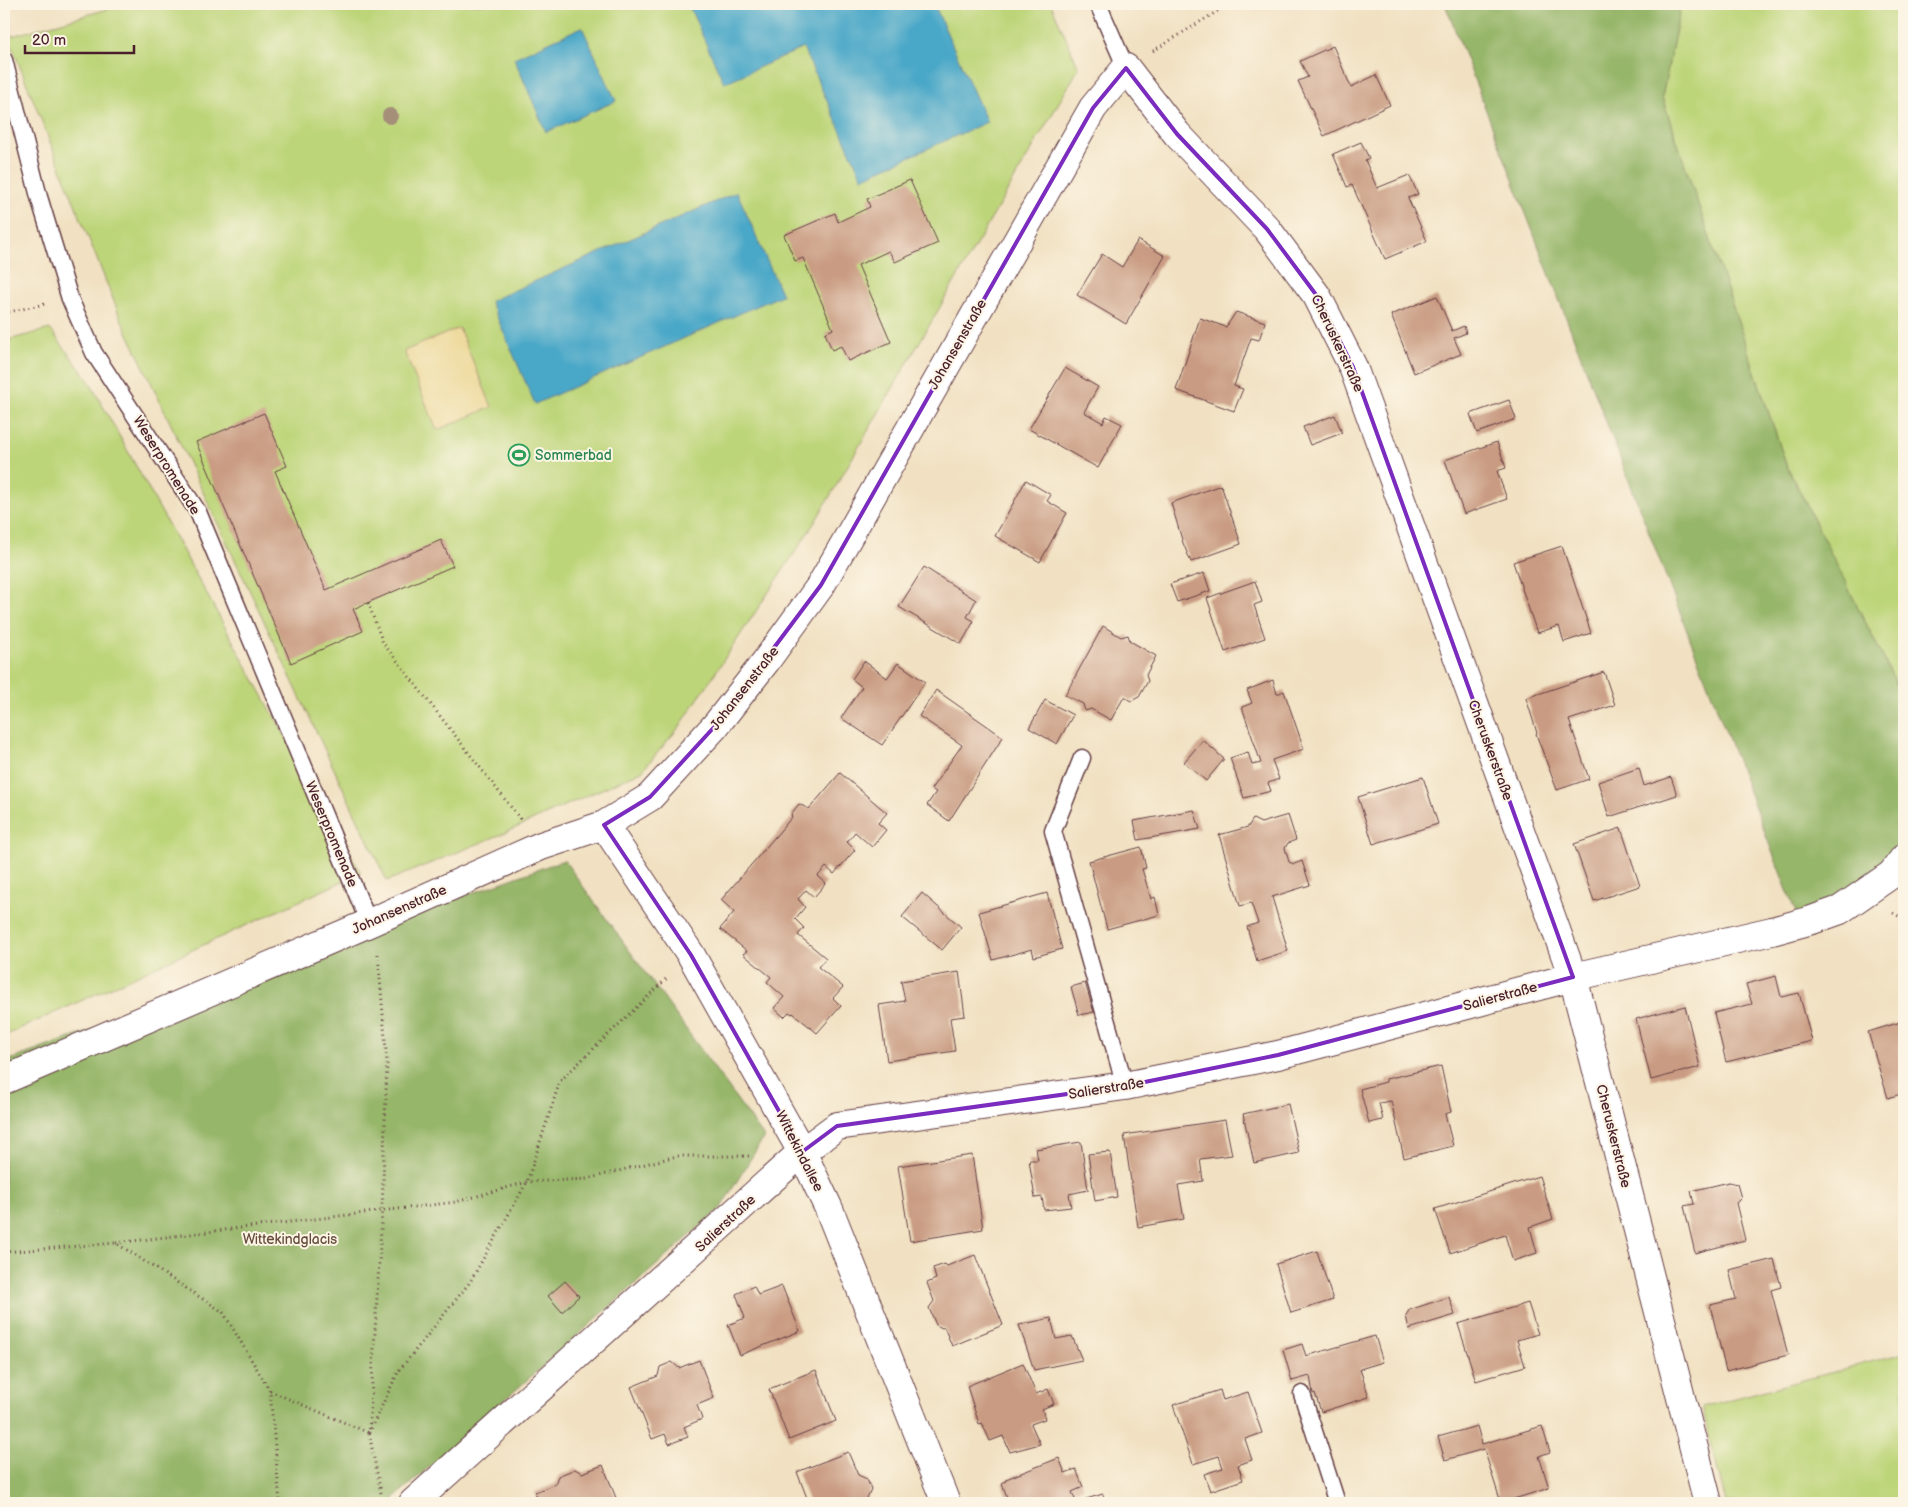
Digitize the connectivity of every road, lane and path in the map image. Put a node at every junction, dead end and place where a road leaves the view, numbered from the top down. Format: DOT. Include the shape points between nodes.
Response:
graph roads {
  1 [pos="1098,4"];
  2 [pos="1229,4"];
  3 [pos="4,60"];
  4 [pos="1126,68"];
  5 [pos="70,299"];
  6 [pos="4,313"];
  7 [pos="368,603"];
  8 [pos="1082,758"];
  9 [pos="507,802"];
  10 [pos="604,825"];
  11 [pos="1904,858"];
  12 [pos="369,923"];
  13 [pos="691,955"];
  14 [pos="1573,977"];
  15 [pos="4,1080"];
  16 [pos="1125,1086"];
  17 [pos="802,1152"];
  18 [pos="527,1182"];
  19 [pos="382,1212"];
  20 [pos="116,1242"];
  21 [pos="4,1252"];
  22 [pos="270,1391"];
  23 [pos="1302,1394"];
  24 [pos="369,1433"];
  25 [pos="382,1494"];
  26 [pos="280,1503"];
  27 [pos="413,1503"];
  28 [pos="946,1503"];
  29 [pos="1337,1503"];
  30 [pos="1708,1503"];
  1 -- 4 [label="lane"];
  2 -- 4 [label="path"];
  3 -- 5 [label="lane, Weserpromenade" via="39,197"];
  4 -- 10 [label="street, Johansenstraße" via="1093,108 821,585 716,726 650,797"];
  4 -- 14 [label="street, Cheruskerstraße" via="1177,134 1267,229 1318,296 1352,367"];
  5 -- 6 [label="path"];
  5 -- 12 [label="lane, Weserpromenade" via="94,352 198,512"];
  7 -- 9 [label="path" via="383,644"];
  8 -- 16 [label="lane" via="1053,831"];
  10 -- 12 [label="street, Johansenstraße" via="541,846"];
  10 -- 13 [label="street, Wittekindallee"];
  11 -- 14 [label="street, Salierstraße" via="1892,874 1840,910 1812,920"];
  12 -- 15 [label="street, Johansenstraße"];
  12 -- 19 [label="path" via="376,940 387,1062"];
  13 -- 17 [label="street, Wittekindallee"];
  13 -- 18 [label="path" via="560,1081"];
  14 -- 16 [label="street, Salierstraße" via="1278,1055"];
  14 -- 30 [label="street, Cheruskerstraße"];
  16 -- 17 [label="street, Salierstraße" via="837,1126"];
  17 -- 18 [label="path" via="676,1156 587,1179"];
  17 -- 27 [label="street, Salierstraße"];
  17 -- 28 [label="street, Wittekindallee" via="829,1209"];
  18 -- 19 [label="path" via="456,1202"];
  18 -- 24 [label="path" via="470,1282 398,1372"];
  19 -- 20 [label="path"];
  19 -- 24 [label="path"];
  20 -- 21 [label="path"];
  20 -- 22 [label="path" via="223,1312"];
  22 -- 24 [label="path"];
  22 -- 26 [label="path"];
  23 -- 29 [label="lane"];
  24 -- 25 [label="path"];
}
